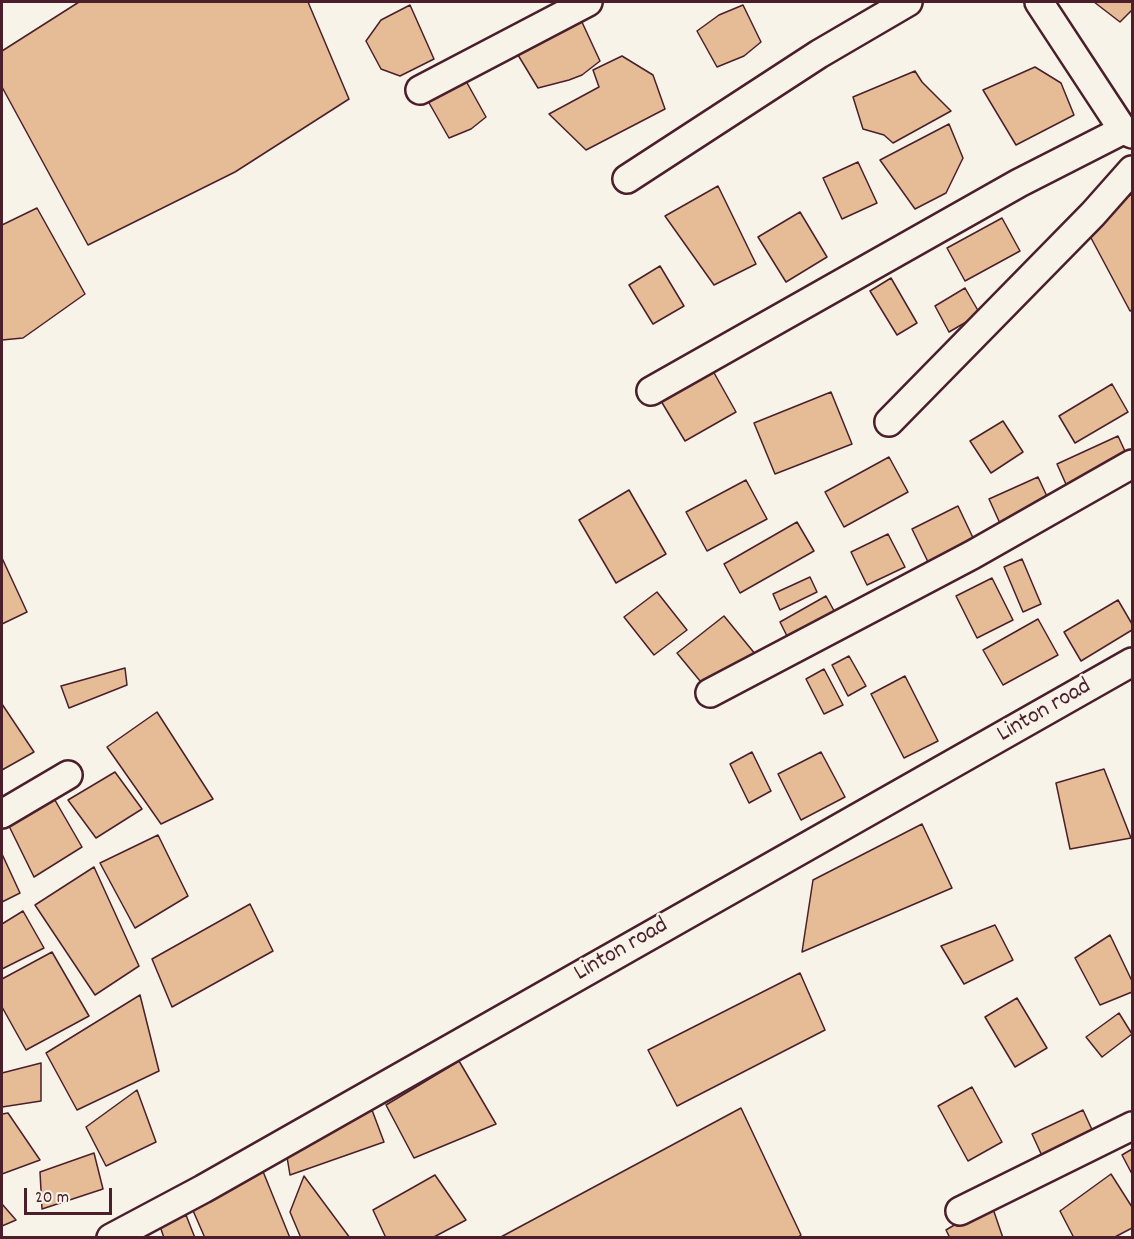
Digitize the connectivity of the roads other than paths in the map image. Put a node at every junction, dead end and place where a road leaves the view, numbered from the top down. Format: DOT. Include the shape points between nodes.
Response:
graph roads {
  1 [pos="588,2"];
  2 [pos="908,2"];
  3 [pos="1039,2"];
  4 [pos="420,90"];
  5 [pos="1128,132"];
  6 [pos="1132,170"];
  7 [pos="627,179"];
  8 [pos="651,391"];
  9 [pos="889,422"];
  10 [pos="1132,464"];
  11 [pos="1132,662"];
  12 [pos="710,693"];
  13 [pos="68,775"];
  14 [pos="2,814"];
  15 [pos="1132,1126"];
  16 [pos="960,1211"];
  17 [pos="111,1238"];
  1 -- 4 [label="street"];
  2 -- 7 [label="street" via="819,54"];
  3 -- 5 [label="street"];
  5 -- 8 [label="street" via="1019,183"];
  6 -- 9 [label="street"];
  10 -- 12 [label="street" via="972,555"];
  11 -- 17 [label="street, Linton road"];
  13 -- 14 [label="street"];
  15 -- 16 [label="street"];
}
